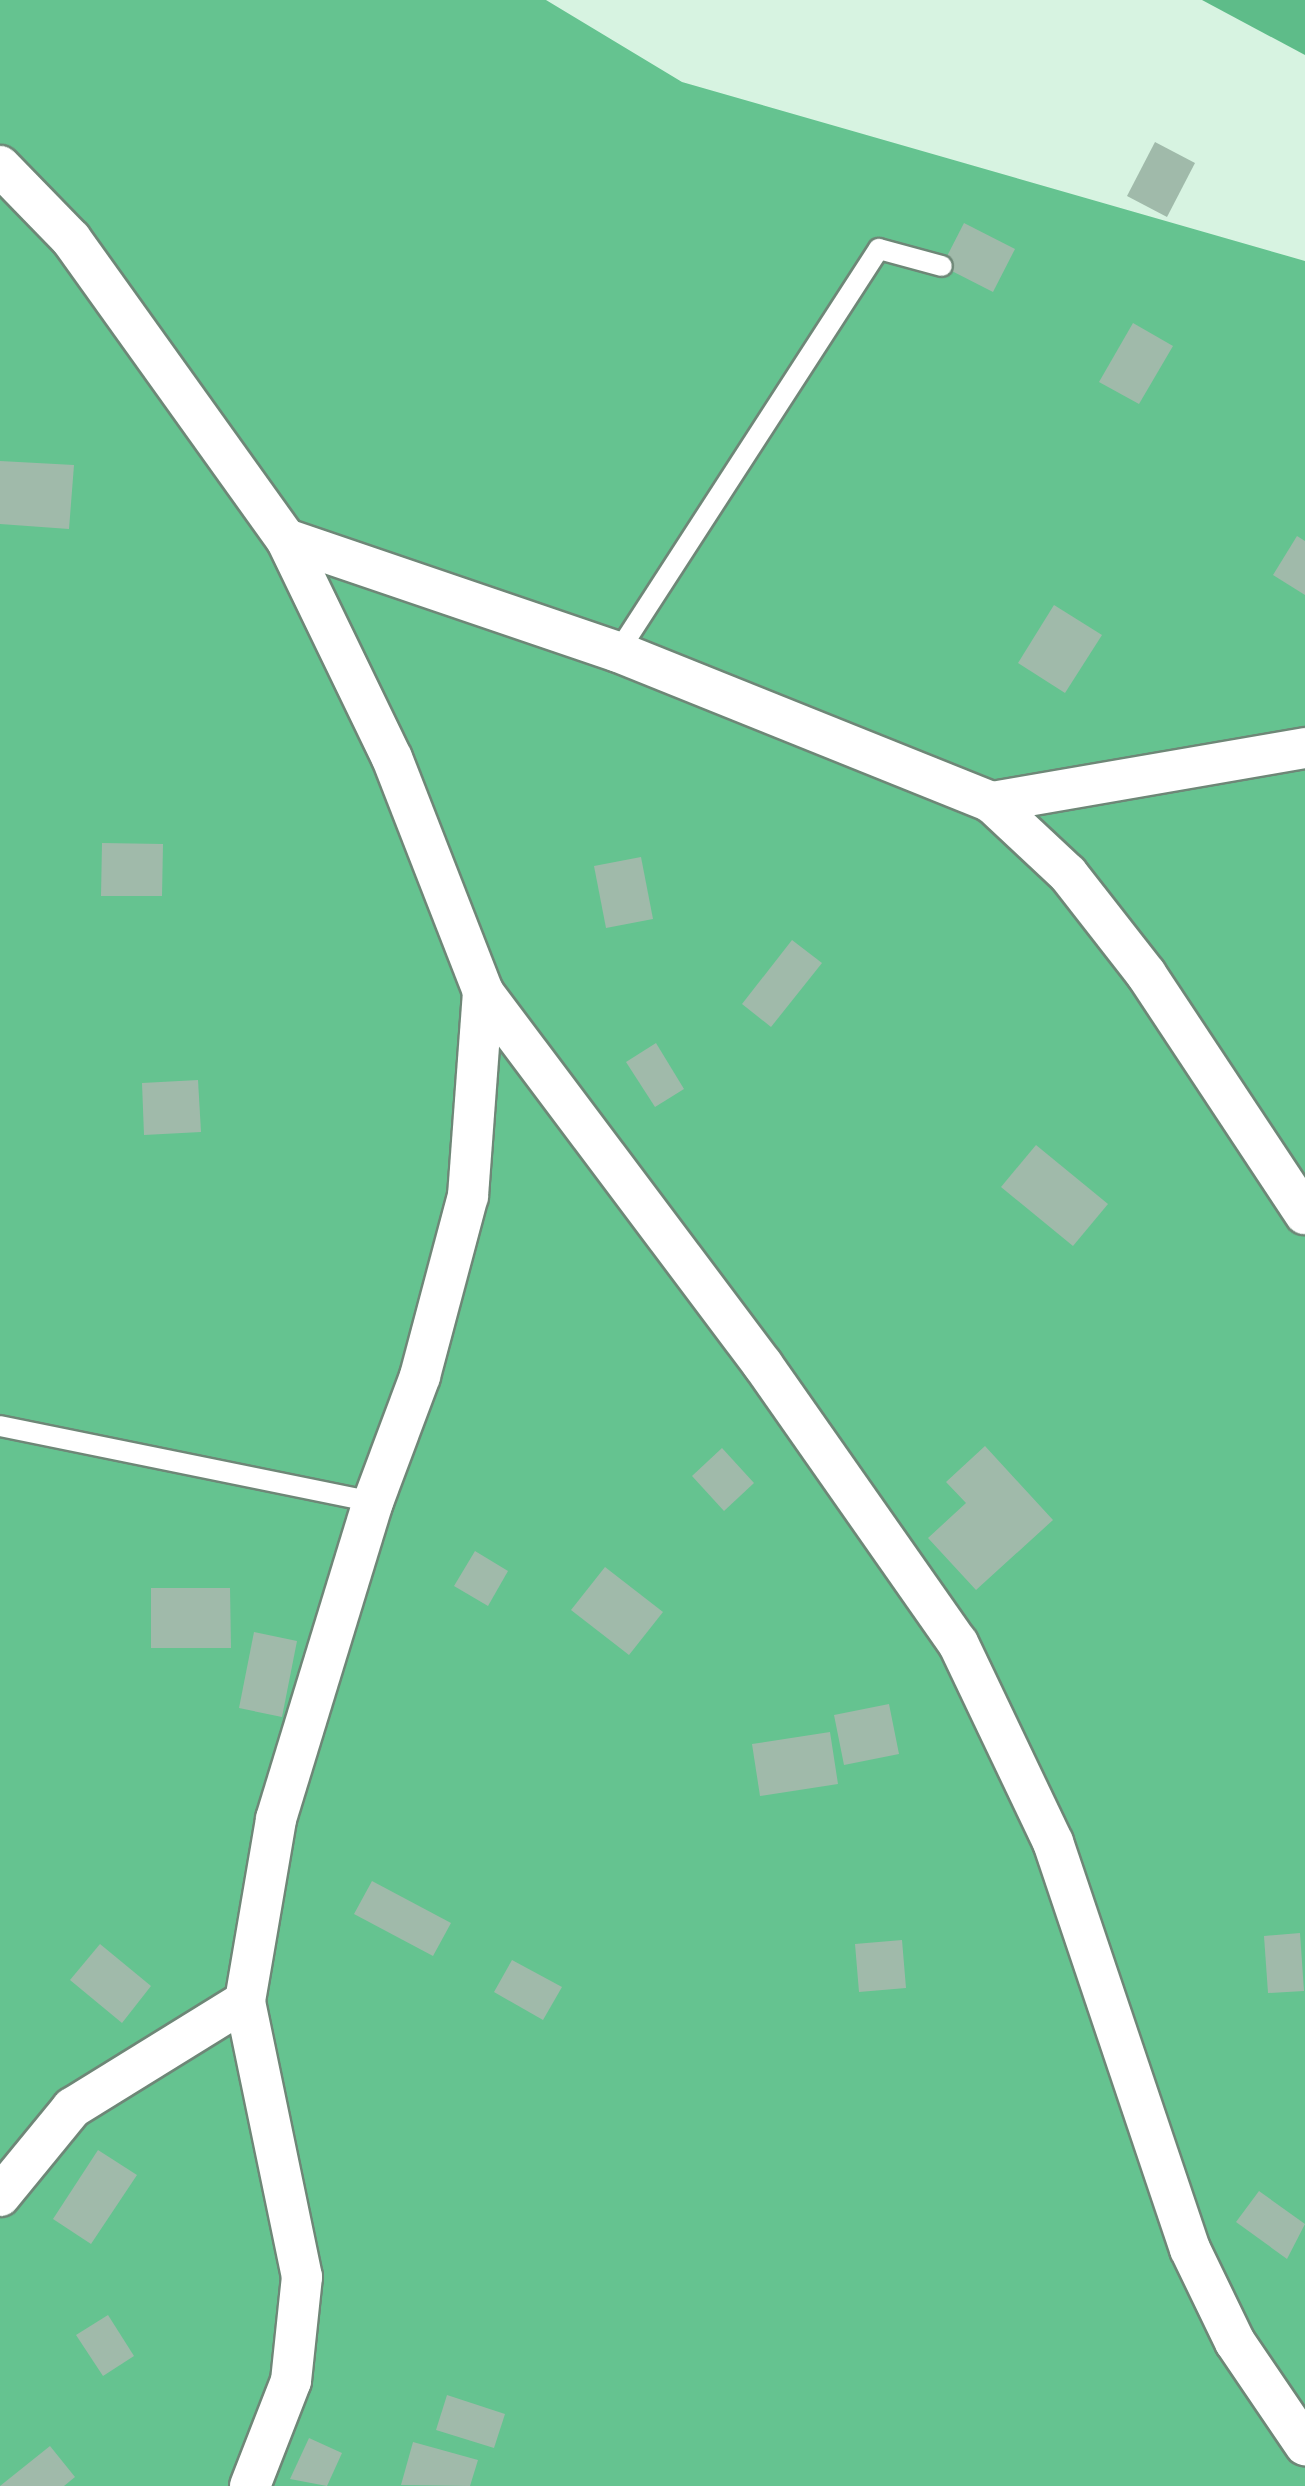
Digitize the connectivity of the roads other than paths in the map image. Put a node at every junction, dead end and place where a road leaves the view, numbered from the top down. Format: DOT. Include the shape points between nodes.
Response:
graph roads {
  1 [pos="0,166"];
  2 [pos="942,266"];
  3 [pos="286,539"];
  4 [pos="618,652"];
  5 [pos="1305,748"];
  6 [pos="991,802"];
  7 [pos="483,992"];
  8 [pos="1305,1214"];
  9 [pos="0,1426"];
  10 [pos="373,1502"];
  11 [pos="245,2000"];
  12 [pos="0,2196"];
  13 [pos="1305,2446"];
  14 [pos="250,2486"];
  1 -- 3 [label="street" via="71,239"];
  2 -- 4 [label="lane" via="880,248"];
  3 -- 4 [label="street"];
  3 -- 7 [label="street" via="392,758"];
  4 -- 6 [label="street"];
  5 -- 6 [label="street"];
  6 -- 8 [label="street" via="1068,874 1146,974"];
  7 -- 10 [label="street" via="468,1196 420,1376"];
  7 -- 13 [label="street" via="763,1365 958,1643 1053,1842 1190,2250 1235,2342"];
  9 -- 10 [label="lane"];
  10 -- 11 [label="street" via="276,1819"];
  11 -- 12 [label="street" via="72,2108"];
  11 -- 14 [label="street" via="302,2277 290,2381"];
}
